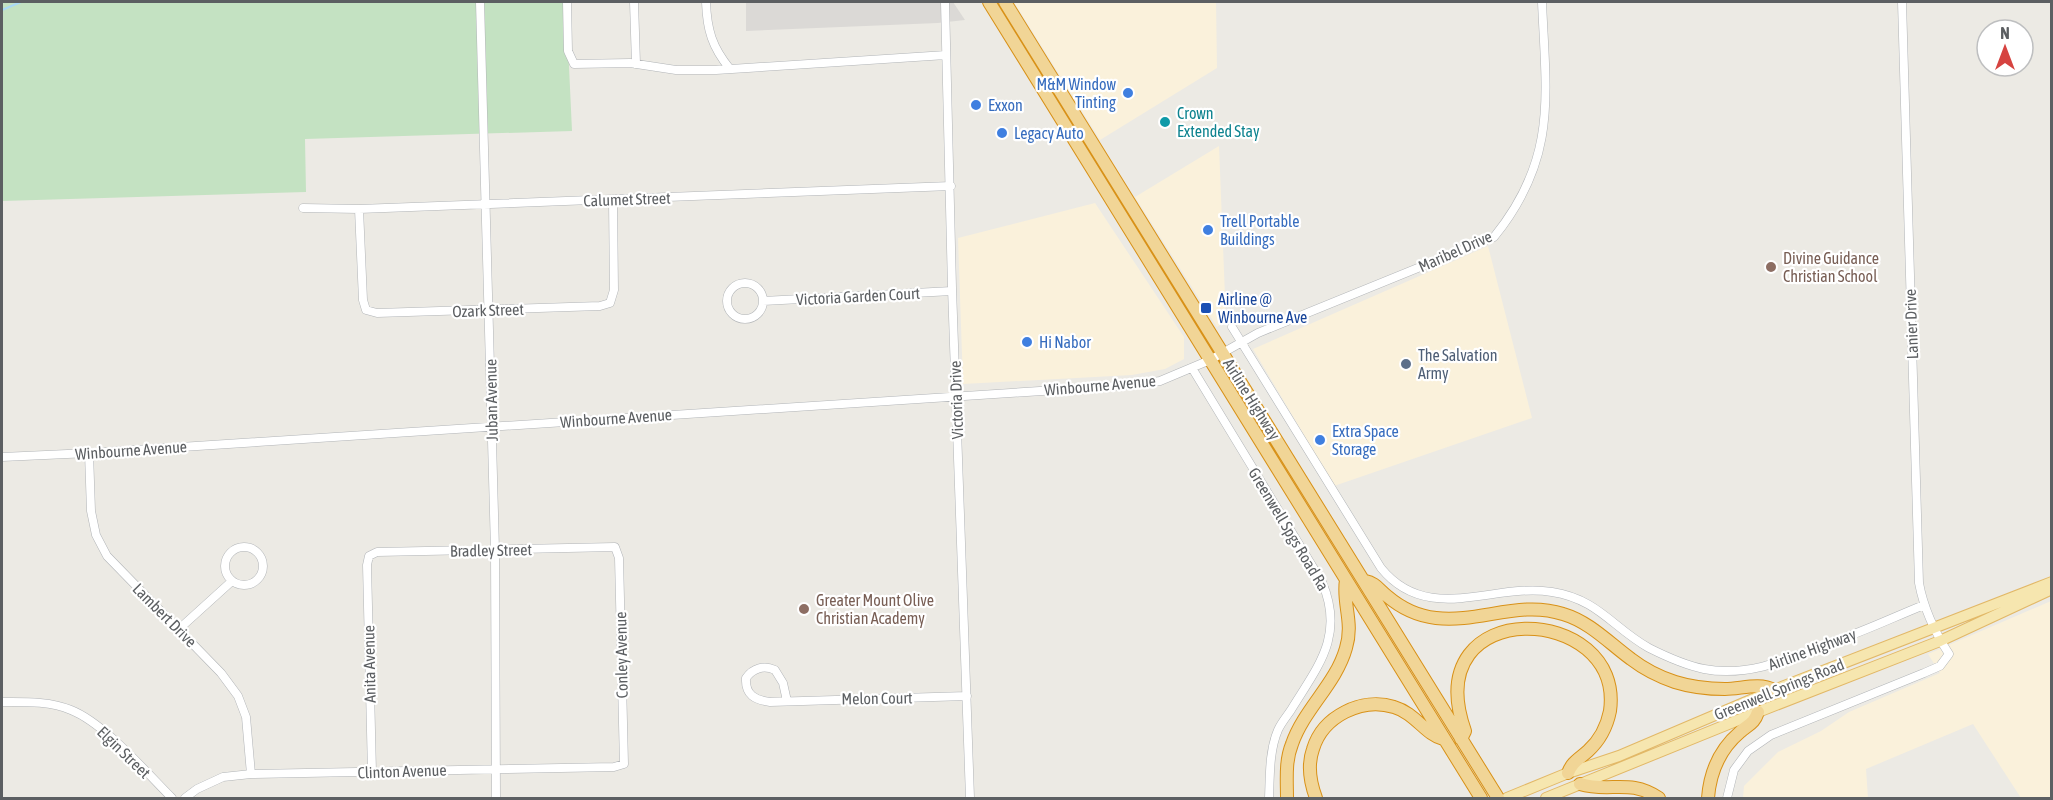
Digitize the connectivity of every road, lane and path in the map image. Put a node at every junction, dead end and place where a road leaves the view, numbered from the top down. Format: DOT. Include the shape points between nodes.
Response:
graph roads {
  1 [pos="480,2"];
  2 [pos="567,2"];
  3 [pos="634,2"];
  4 [pos="706,2"];
  5 [pos="945,2"];
  6 [pos="989,2"];
  7 [pos="1005,2"];
  8 [pos="1542,2"];
  9 [pos="1902,2"];
  10 [pos="946,55"];
  11 [pos="636,64"];
  12 [pos="729,69"];
  13 [pos="1105,163"];
  14 [pos="1093,170"];
  15 [pos="951,186"];
  16 [pos="613,200"];
  17 [pos="485,203"];
  18 [pos="303,208"];
  19 [pos="359,209"];
  20 [pos="952,291"];
  21 [pos="764,301"];
  22 [pos="489,311"];
  23 [pos="1232,327"];
  24 [pos="1241,342"];
  25 [pos="1224,353"];
  26 [pos="1210,360"];
  27 [pos="1192,368"];
  28 [pos="956,396"];
  29 [pos="491,426"];
  30 [pos="89,453"];
  31 [pos="2,457"];
  32 [pos="615,547"];
  33 [pos="495,550"];
  34 [pos="369,556"];
  35 [pos="1346,580"];
  36 [pos="1364,580"];
  37 [pos="232,581"];
  38 [pos="2052,582"];
  39 [pos="2052,589"];
  40 [pos="1923,606"];
  41 [pos="1932,628"];
  42 [pos="179,629"];
  43 [pos="1941,641"];
  44 [pos="1773,690"];
  45 [pos="967,696"];
  46 [pos="787,701"];
  47 [pos="2,702"];
  48 [pos="1758,712"];
  49 [pos="1461,739"];
  50 [pos="1444,740"];
  51 [pos="624,764"];
  52 [pos="495,769"];
  53 [pos="372,772"];
  54 [pos="1568,773"];
  55 [pos="251,774"];
  56 [pos="1581,784"];
  57 [pos="172,798"];
  58 [pos="185,798"];
  59 [pos="496,798"];
  60 [pos="970,798"];
  61 [pos="1269,798"];
  62 [pos="1287,798"];
  63 [pos="1316,798"];
  64 [pos="1481,798"];
  65 [pos="1498,798"];
  66 [pos="1506,798"];
  67 [pos="1546,798"];
  68 [pos="1659,798"];
  69 [pos="1708,798"];
  70 [pos="1727,798"];
  1 -- 17 [label="street, Juban Avenue"];
  2 -- 11 [label="street" via="568,51 574,64"];
  3 -- 11 [label="street"];
  4 -- 12 [label="street" via="708,30"];
  5 -- 10 [label="street, Victoria Drive"];
  6 -- 14 [label="highway, Airline Highway"];
  7 -- 13 [label="highway, Airline Highway"];
  8 -- 24 [label="street, Maribel Drive" via="1544,130 1538,159 1524,192 1494,237"];
  9 -- 40 [label="street, Lanier Drive" via="1916,500"];
  10 -- 12 [label="street"];
  10 -- 15 [label="street, Victoria Drive"];
  11 -- 12 [label="street" via="676,70"];
  13 -- 14 [label="highway"];
  13 -- 25 [label="highway, Airline Highway"];
  14 -- 26 [label="highway, Airline Highway"];
  15 -- 16 [label="street, Calumet Street"];
  15 -- 20 [label="street, Victoria Drive"];
  16 -- 17 [label="street, Calumet Street"];
  16 -- 22 [label="street, Ozark Street" via="614,290 610,303"];
  17 -- 19 [label="street, Calumet Street"];
  17 -- 22 [label="street, Juban Avenue"];
  18 -- 19 [label="street, Calumet Street"];
  19 -- 22 [label="street, Ozark Street" via="366,310"];
  20 -- 21 [label="street, Victoria Garden Court"];
  20 -- 28 [label="street, Victoria Drive"];
  21 -- 21 [label="street" via="758,288 745,283 732,289 727,302 733,315 746,319 759,314"];
  22 -- 29 [label="street, Juban Avenue"];
  23 -- 24 [label="street, Airline Highway"];
  24 -- 25 [label="street, Maribel Drive"];
  24 -- 40 [label="street, Airline Highway" via="1381,568 1408,591 1449,600 1524,591 1552,592 1589,603 1638,641 1673,660 1731,671 1760,668 1800,656"];
  25 -- 26 [label="street, Winbourne Avenue"];
  25 -- 36 [label="highway, Airline Highway"];
  26 -- 27 [label="street, Winbourne Avenue"];
  26 -- 35 [label="highway, Airline Highway"];
  27 -- 28 [label="street, Winbourne Avenue" via="1160,381 1133,385"];
  27 -- 61 [label="street, Greenwell Spgs Road Ra" via="1323,582 1330,601 1332,620 1321,662 1278,730 1271,757"];
  28 -- 29 [label="street, Winbourne Avenue"];
  28 -- 45 [label="street, Victoria Drive"];
  29 -- 30 [label="street, Winbourne Avenue"];
  29 -- 33 [label="street, Juban Avenue"];
  30 -- 31 [label="street, Winbourne Avenue"];
  30 -- 42 [label="street, Lambert Drive" via="92,511 96,535 106,556"];
  32 -- 33 [label="street, Bradley Street"];
  32 -- 51 [label="street, Conley Avenue" via="619,558"];
  33 -- 34 [label="street, Bradley Street" via="377,552"];
  33 -- 52 [label="street, Juban Avenue"];
  34 -- 53 [label="street, Anita Avenue"];
  35 -- 50 [label="highway, Airline Highway"];
  35 -- 62 [label="highway" via="1344,592 1350,621 1347,647 1292,743"];
  36 -- 44 [label="highway" via="1374,583 1400,606 1429,617 1456,618 1526,609 1563,614 1593,629 1639,665 1675,682 1714,689 1764,685"];
  36 -- 49 [label="highway, Airline Highway"];
  37 -- 37 [label="street" via="246,585 259,578 261,557 242,548 229,555 225,569"];
  37 -- 42 [label="street"];
  38 -- 41 [label="main road, Greenwell Springs Road"];
  39 -- 43 [label="main road, Greenwell Springs Road"];
  40 -- 41 [label="street, Lanier Drive"];
  41 -- 43 [label="street, Lanier Drive"];
  41 -- 44 [label="main road, Greenwell Springs Road"];
  42 -- 55 [label="street, Lambert Drive" via="238,696 246,717"];
  43 -- 48 [label="main road, Greenwell Springs Road"];
  43 -- 70 [label="street" via="1949,654 1940,666 1771,735 1748,751 1734,770"];
  44 -- 54 [label="main road, Greenwell Springs Road" via="1619,756"];
  45 -- 46 [label="street, Melon Court"];
  45 -- 60 [label="street, Victoria Drive"];
  46 -- 46 [label="street, Melon Court" via="756,699 750,695 746,678 761,668 776,670"];
  47 -- 57 [label="street, Elgin Street" via="48,704 82,715"];
  48 -- 56 [label="main road, Greenwell Springs Road"];
  48 -- 69 [label="highway" via="1755,721 1738,733 1721,755 1711,777"];
  49 -- 54 [label="highway" via="1466,731 1458,709 1457,690 1461,672 1473,651 1508,630 1556,632 1572,639 1594,658 1604,673 1610,695 1608,718 1601,735 1572,763"];
  49 -- 65 [label="highway, Airline Highway"];
  50 -- 63 [label="highway" via="1397,708 1373,704 1347,711 1322,731 1313,748 1310,772"];
  50 -- 64 [label="highway, Airline Highway"];
  51 -- 52 [label="street, Clinton Avenue"];
  52 -- 53 [label="street, Clinton Avenue"];
  52 -- 59 [label="street, Juban Avenue"];
  53 -- 55 [label="street, Clinton Avenue"];
  54 -- 66 [label="main road, Greenwell Springs Road"];
  55 -- 58 [label="street, Clinton Avenue" via="224,777"];
  56 -- 67 [label="main road, Greenwell Springs Road"];
  56 -- 68 [label="highway" via="1593,788 1634,787"];
}
